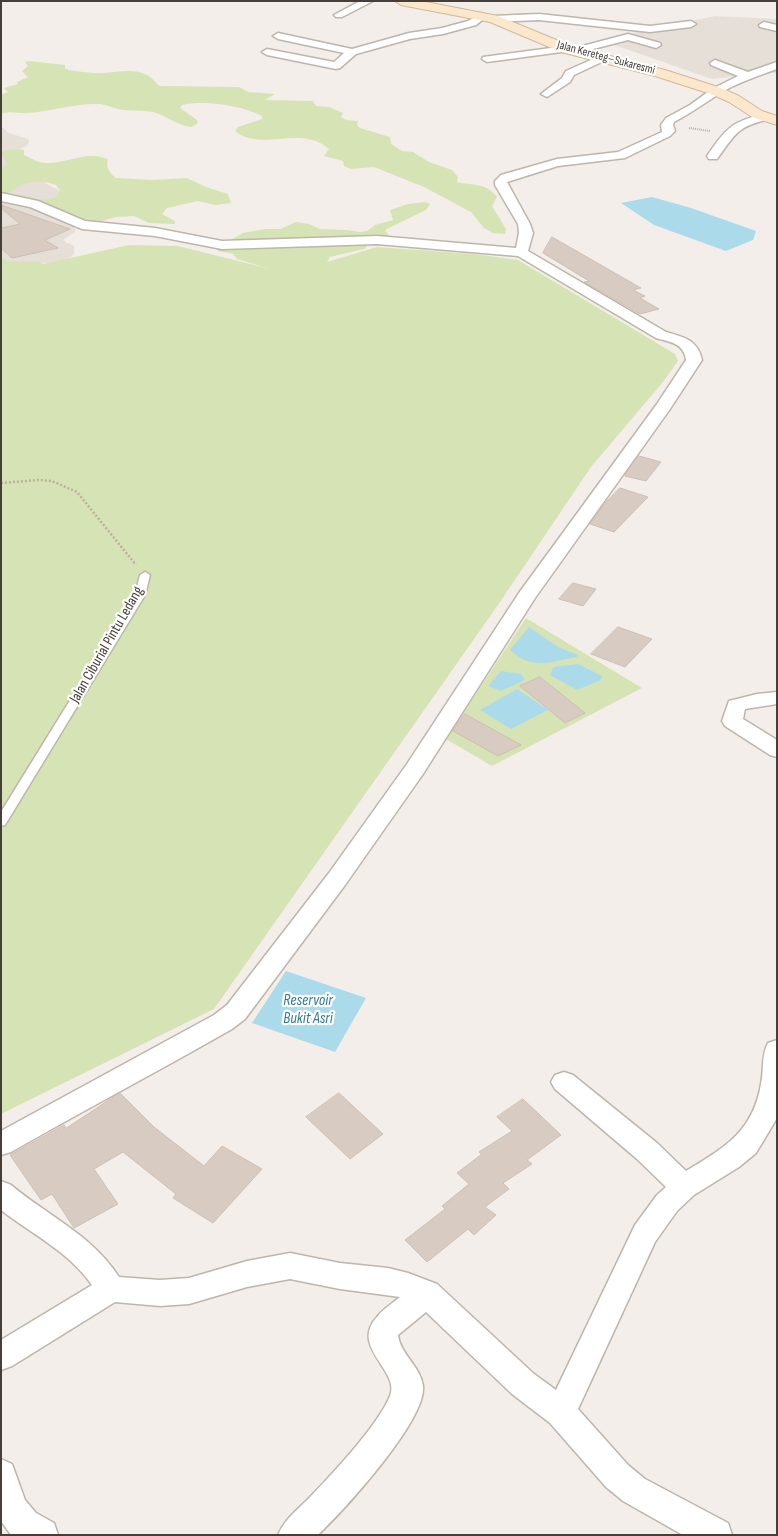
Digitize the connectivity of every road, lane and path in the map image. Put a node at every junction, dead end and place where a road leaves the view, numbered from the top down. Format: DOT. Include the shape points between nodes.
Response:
graph roads {
  1 [pos="368,1"];
  2 [pos="401,1"];
  3 [pos="339,15"];
  4 [pos="487,18"];
  5 [pos="691,24"];
  6 [pos="764,25"];
  7 [pos="777,28"];
  8 [pos="278,36"];
  9 [pos="656,45"];
  10 [pos="570,50"];
  11 [pos="267,52"];
  12 [pos="352,52"];
  13 [pos="602,58"];
  14 [pos="487,59"];
  15 [pos="715,63"];
  16 [pos="777,65"];
  17 [pos="748,76"];
  18 [pos="716,91"];
  19 [pos="547,94"];
  20 [pos="771,119"];
  21 [pos="667,125"];
  22 [pos="730,133"];
  23 [pos="713,156"];
  24 [pos="1,197"];
  25 [pos="521,252"];
  26 [pos="1,483"];
  27 [pos="145,575"];
  28 [pos="777,698"];
  29 [pos="777,750"];
  30 [pos="1,822"];
  31 [pos="777,1050"];
  32 [pos="564,1082"];
  33 [pos="1,1144"];
  34 [pos="684,1187"];
  35 [pos="1,1193"];
  36 [pos="111,1289"];
  37 [pos="427,1293"];
  38 [pos="1,1356"];
  39 [pos="561,1412"];
  40 [pos="1,1475"];
  41 [pos="42,1535"];
  42 [pos="294,1535"];
  43 [pos="716,1535"];
  1 -- 3 [label="street"];
  2 -- 4 [label="street, Jalan Kereteg–Sukaresmi"];
  4 -- 5 [label="street" via="539,17 650,29"];
  4 -- 10 [label="street, Jalan Kereteg–Sukaresmi"];
  4 -- 12 [label="street"];
  6 -- 7 [label="street"];
  8 -- 12 [label="street"];
  9 -- 10 [label="street" via="628,37"];
  10 -- 13 [label="street, Jalan Kereteg–Sukaresmi"];
  10 -- 14 [label="street"];
  11 -- 12 [label="street" via="336,66"];
  13 -- 18 [label="street, Jalan Kereteg–Sukaresmi"];
  13 -- 19 [label="street" via="570,73"];
  15 -- 17 [label="street"];
  16 -- 17 [label="street"];
  17 -- 18 [label="street"];
  18 -- 20 [label="street, Jalan Kereteg–Sukaresmi"];
  18 -- 21 [label="street"];
  20 -- 22 [label="street" via="748,120 735,125"];
  21 -- 22 [label="path"];
  21 -- 25 [label="street" via="666,134 627,153 557,163 501,181 524,224 526,233"];
  22 -- 23 [label="street"];
  24 -- 25 [label="street" via="34,204 82,224 148,230 222,245 377,240"];
  25 -- 33 [label="street" via="661,335 682,340 694,354 694,360 526,597 415,769 236,1012 141,1069"];
  26 -- 27 [label="path, Jalan Ciburial Pintu Ledang" via="52,481 77,492"];
  27 -- 30 [label="lane, Jalan Ciburial Pintu Ledang" via="140,595"];
  28 -- 29 [label="street" via="736,705 732,721"];
  31 -- 34 [label="street" via="774,1085 765,1115 746,1144 729,1159"];
  32 -- 34 [label="street" via="647,1151"];
  34 -- 39 [label="street" via="645,1234"];
  35 -- 36 [label="street" via="83,1253"];
  36 -- 37 [label="street" via="160,1293 189,1291 247,1274 290,1266 388,1281"];
  36 -- 38 [label="street"];
  37 -- 39 [label="street" via="523,1384"];
  37 -- 42 [label="street" via="382,1333 383,1344 404,1372 408,1388 406,1401 327,1503"];
  39 -- 43 [label="street" via="617,1476 634,1490"];
  40 -- 41 [label="street" via="18,1519"];
}
